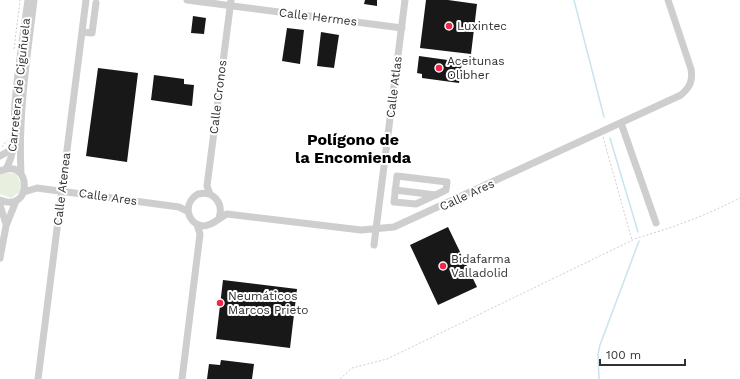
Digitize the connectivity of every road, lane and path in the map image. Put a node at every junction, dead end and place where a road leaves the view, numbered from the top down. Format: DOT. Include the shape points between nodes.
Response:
graph roads {
  1 [pos="28,0"];
  2 [pos="34,0"];
  3 [pos="86,0"];
  4 [pos="187,0"];
  5 [pos="405,0"];
  6 [pos="668,0"];
  7 [pos="96,3"];
  8 [pos="230,3"];
  9 [pos="402,28"];
  10 [pos="82,32"];
  11 [pos="621,123"];
  12 [pos="601,132"];
  13 [pos="14,144"];
  14 [pos="0,156"];
  15 [pos="3,170"];
  16 [pos="21,174"];
  17 [pos="25,181"];
  18 [pos="207,186"];
  19 [pos="37,188"];
  20 [pos="396,190"];
  21 [pos="62,191"];
  22 [pos="24,192"];
  23 [pos="202,193"];
  24 [pos="210,194"];
  25 [pos="434,196"];
  26 [pos="740,198"];
  27 [pos="0,200"];
  28 [pos="16,200"];
  29 [pos="189,203"];
  30 [pos="0,205"];
  31 [pos="179,207"];
  32 [pos="438,208"];
  33 [pos="221,209"];
  34 [pos="187,211"];
  35 [pos="227,214"];
  36 [pos="219,218"];
  37 [pos="656,223"];
  38 [pos="197,225"];
  39 [pos="6,226"];
  40 [pos="207,226"];
  41 [pos="376,230"];
  42 [pos="200,234"];
  43 [pos="633,240"];
  44 [pos="374,245"];
  45 [pos="0,258"];
  46 [pos="38,379"];
  47 [pos="182,379"];
  48 [pos="340,379"];
  1 -- 13 [label="street, Carretera de Ciguñuela" via="15,102"];
  2 -- 16 [label="street, Carretera de Ciguñuela" via="22,102"];
  3 -- 10 [label="street, Calle Atenea"];
  4 -- 8 [label="street, Calle Hermes"];
  5 -- 9 [label="street, Calle Atlas"];
  6 -- 11 [label="street, Calle Ares" via="691,69 690,87 681,95"];
  7 -- 10 [label="street" via="92,32"];
  8 -- 9 [label="street, Calle Hermes"];
  8 -- 18 [label="street, Calle Cronos"];
  9 -- 41 [label="street, Calle Atlas"];
  10 -- 21 [label="street, Calle Atenea"];
  11 -- 12 [label="street, Calle Ares"];
  11 -- 37 [label="street"];
  12 -- 32 [label="street, Calle Ares"];
  12 -- 43 [label="path"];
  13 -- 14 [label="street"];
  13 -- 15 [label="street, Carretera de Ciguñuela" via="12,157"];
  15 -- 16 [label="street" via="14,169"];
  16 -- 17 [label="street"];
  17 -- 19 [label="street, Calle Ares"];
  17 -- 22 [label="street"];
  18 -- 23 [label="street"];
  18 -- 24 [label="street, Calle Cronos"];
  19 -- 21 [label="street, Calle Ares"];
  19 -- 22 [label="street, Calle Ares"];
  20 -- 25 [label="street"];
  20 -- 25 [label="street" via="394,202 416,204"];
  20 -- 25 [label="street" via="397,176 447,182 446,190"];
  21 -- 31 [label="street, Calle Ares"];
  21 -- 46 [label="street, Calle Atenea"];
  22 -- 28 [label="street"];
  23 -- 24 [label="street"];
  23 -- 29 [label="street" via="194,196"];
  24 -- 33 [label="street" via="219,202"];
  25 -- 32 [label="street"];
  26 -- 43 [label="path" via="704,215"];
  27 -- 28 [label="street"];
  28 -- 39 [label="street"];
  29 -- 31 [label="street, Calle Ares"];
  29 -- 34 [label="street"];
  30 -- 39 [label="street"];
  31 -- 34 [label="street, Calle Ares"];
  32 -- 41 [label="street, Calle Ares" via="406,224"];
  33 -- 35 [label="street"];
  33 -- 36 [label="street"];
  34 -- 38 [label="street"];
  35 -- 36 [label="street"];
  35 -- 41 [label="street, Calle Ares"];
  36 -- 40 [label="street"];
  38 -- 40 [label="street"];
  38 -- 42 [label="street"];
  39 -- 45 [label="street"];
  40 -- 42 [label="street"];
  41 -- 44 [label="street, Calle Atlas"];
  42 -- 47 [label="street"];
  43 -- 48 [label="path" via="386,359 352,368"];
}
